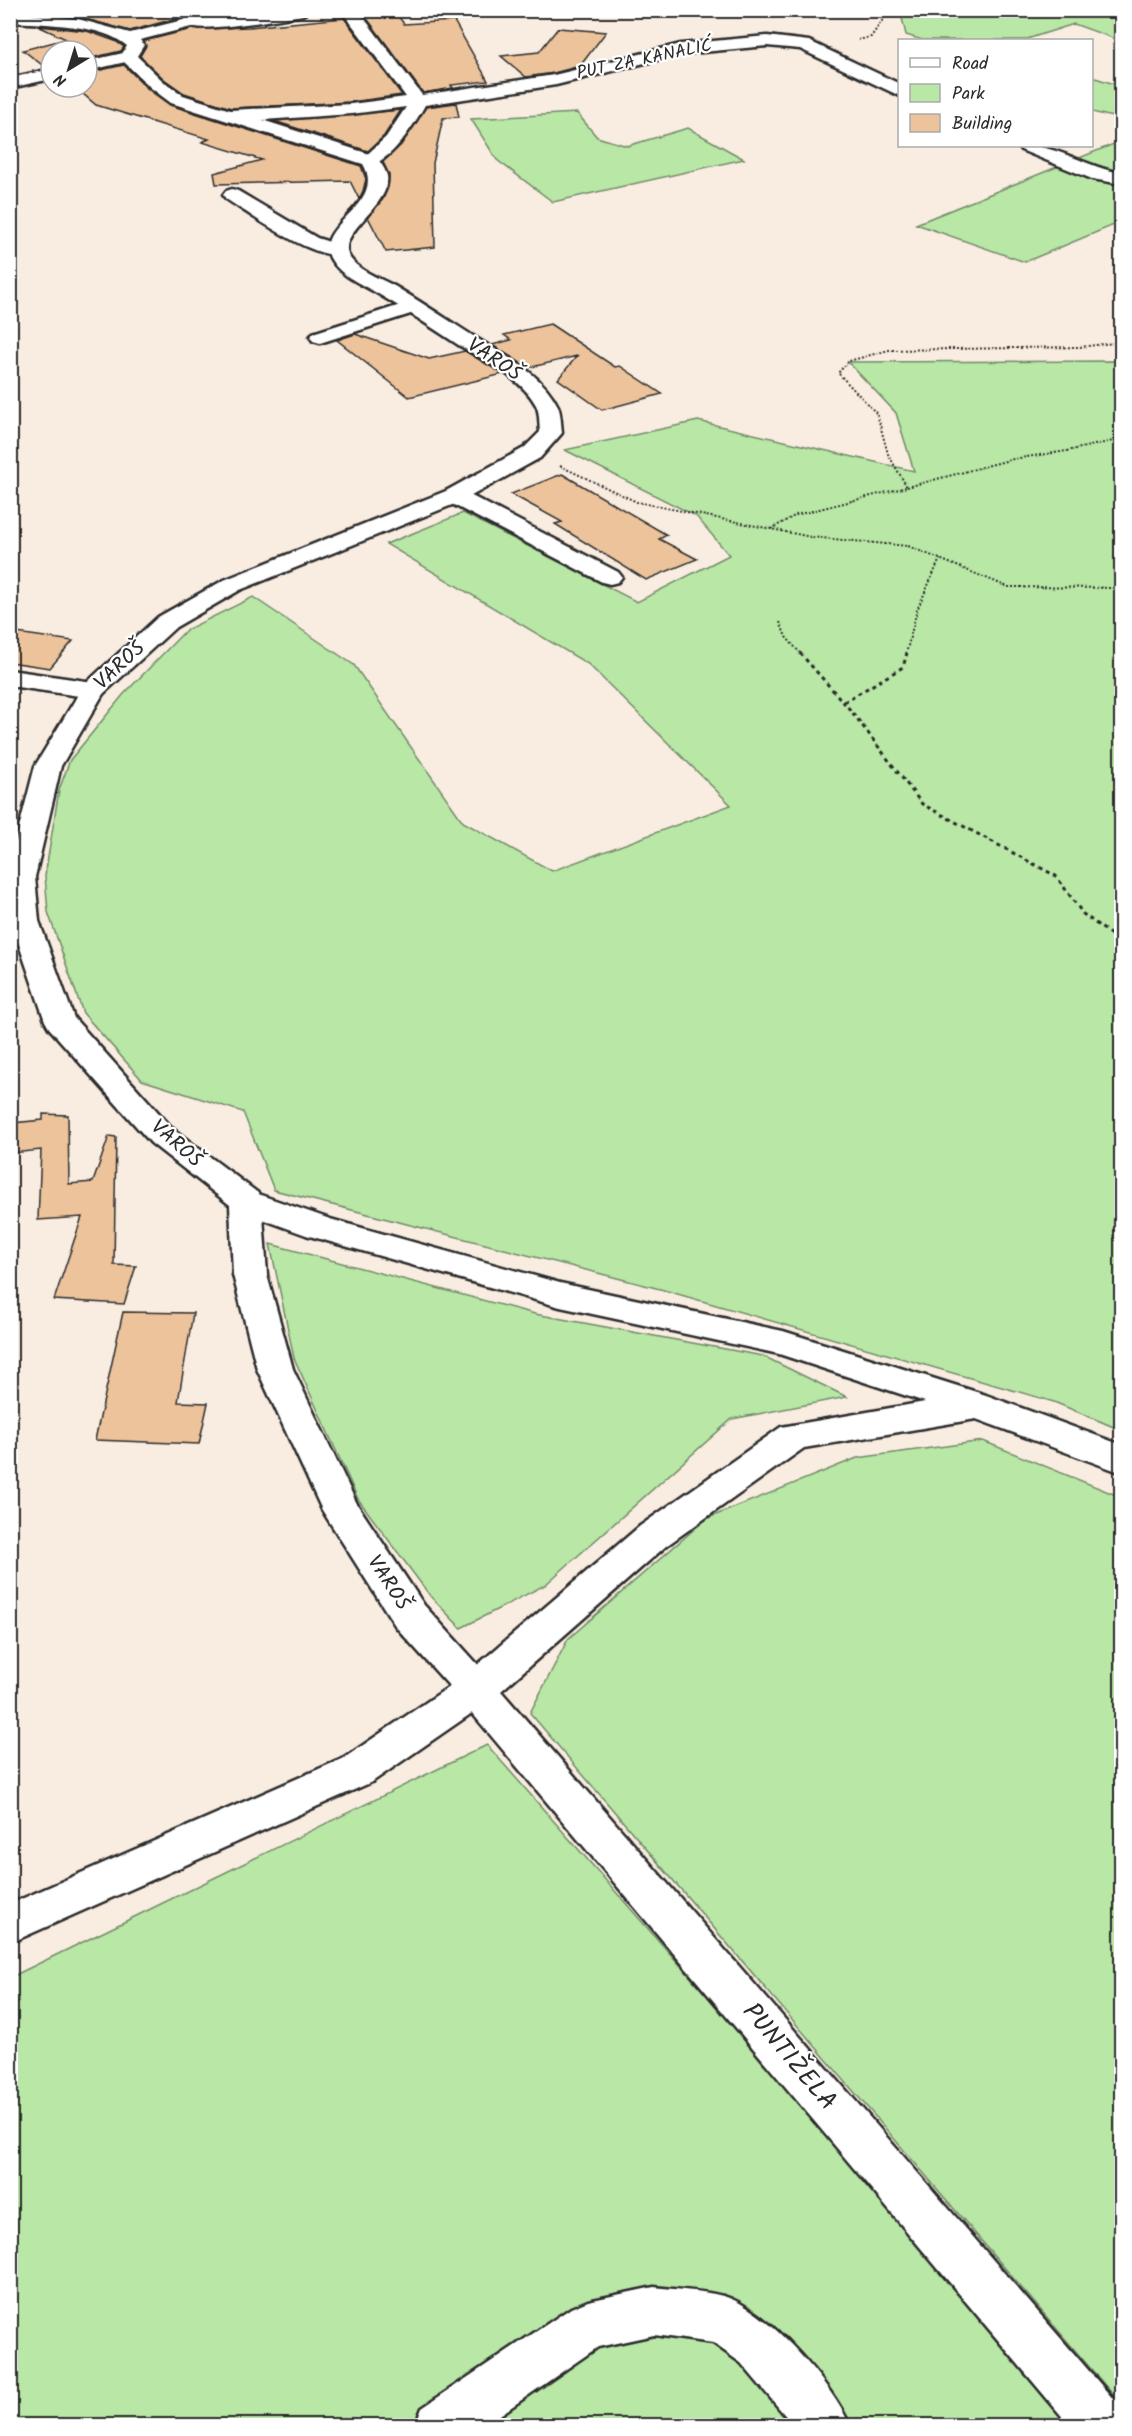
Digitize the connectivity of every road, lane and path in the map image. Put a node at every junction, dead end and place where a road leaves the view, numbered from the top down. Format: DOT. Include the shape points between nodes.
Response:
graph roads {
  1 [pos="220,10"];
  2 [pos="303,10"];
  3 [pos="349,10"];
  4 [pos="10,17"];
  5 [pos="189,23"];
  6 [pos="129,38"];
  7 [pos="128,57"];
  8 [pos="99,63"];
  9 [pos="39,77"];
  10 [pos="10,83"];
  11 [pos="898,90"];
  12 [pos="418,100"];
  13 [pos="230,115"];
  14 [pos="1029,147"];
  15 [pos="370,160"];
  16 [pos="1122,180"];
  17 [pos="232,195"];
  18 [pos="336,250"];
  19 [pos="413,307"];
  20 [pos="320,337"];
  21 [pos="1122,342"];
  22 [pos="1122,439"];
  23 [pos="532,453"];
  24 [pos="907,487"];
  25 [pos="454,496"];
  26 [pos="770,529"];
  27 [pos="940,559"];
  28 [pos="610,577"];
  29 [pos="1122,588"];
  30 [pos="780,622"];
  31 [pos="10,678"];
  32 [pos="93,690"];
  33 [pos="844,702"];
  34 [pos="18,922"];
  35 [pos="1122,943"];
  36 [pos="246,1201"];
  37 [pos="978,1406"];
  38 [pos="1122,1460"];
  39 [pos="476,1689"];
  40 [pos="10,1924"];
  41 [pos="440,2426"];
  42 [pos="825,2426"];
  43 [pos="1102,2426"];
  1 -- 5 [label="street"];
  2 -- 5 [label="street"];
  3 -- 12 [label="street"];
  4 -- 6 [label="street" via="86,26"];
  5 -- 6 [label="street"];
  6 -- 7 [label="street" via="136,45"];
  7 -- 8 [label="street"];
  7 -- 13 [label="street" via="150,81 177,99"];
  9 -- 10 [label="street"];
  11 -- 12 [label="street, PUT ZA KANALIĆ" via="803,44 767,41 681,49 555,80"];
  12 -- 13 [label="street, PUT ZA KANALIĆ" via="308,112"];
  12 -- 15 [label="street" via="408,122"];
  13 -- 15 [label="street"];
  14 -- 16 [label="street" via="1098,175"];
  15 -- 18 [label="street" via="379,172 374,196 337,240"];
  17 -- 18 [label="street" via="310,242"];
  18 -- 19 [label="street, VAROŠ" via="355,272"];
  19 -- 20 [label="street"];
  19 -- 23 [label="street, VAROŠ" via="525,379 548,407 551,433"];
  21 -- 24 [label="path" via="1079,347 889,350 849,361 838,373 876,414 888,454"];
  22 -- 24 [label="path" via="1013,459"];
  23 -- 25 [label="street, VAROŠ"];
  23 -- 26 [label="path" via="637,502"];
  24 -- 26 [label="path" via="796,515"];
  25 -- 28 [label="street"];
  25 -- 32 [label="street, VAROŠ" via="232,585 166,622"];
  26 -- 27 [label="path" via="908,546"];
  27 -- 29 [label="path" via="1008,587"];
  27 -- 33 [label="path" via="918,610 903,667"];
  30 -- 33 [label="path" via="786,637"];
  31 -- 32 [label="street"];
  32 -- 34 [label="street, VAROŠ" via="48,766 21,877"];
  33 -- 35 [label="path" via="922,804 1056,876 1083,914"];
  34 -- 36 [label="street, VAROŠ" via="60,1021 162,1136"];
  36 -- 37 [label="street" via="318,1227 560,1295 783,1343"];
  36 -- 39 [label="street, VAROŠ" via="250,1275 274,1369 347,1520 410,1616"];
  37 -- 38 [label="street"];
  37 -- 39 [label="street" via="794,1436 653,1536"];
  39 -- 40 [label="street" via="358,1770"];
  39 -- 43 [label="street, PUNTIŽELA"];
  41 -- 42 [label="street" via="588,2325 654,2311 723,2320 758,2346"];
}
